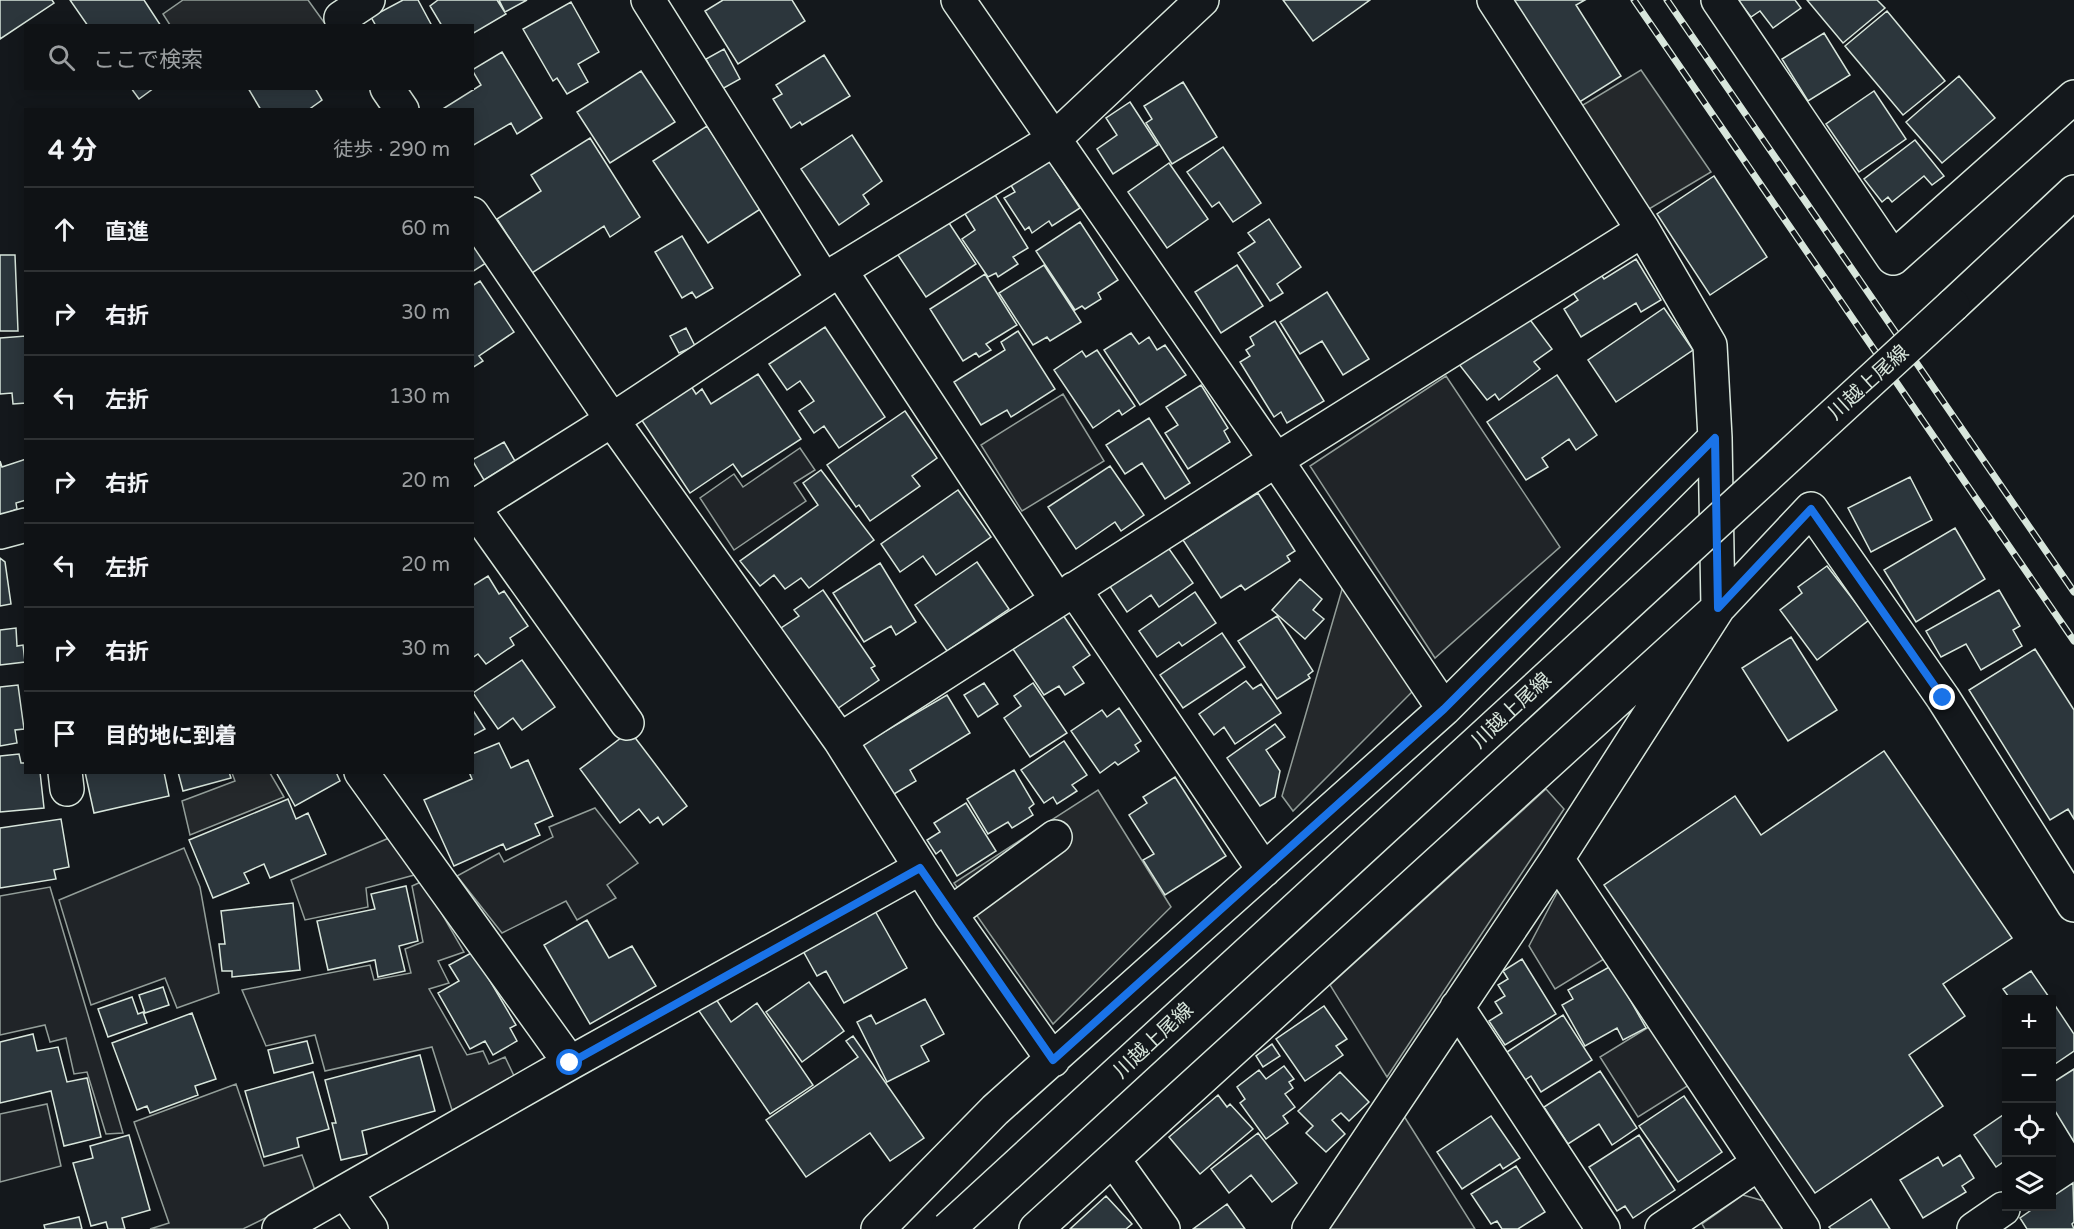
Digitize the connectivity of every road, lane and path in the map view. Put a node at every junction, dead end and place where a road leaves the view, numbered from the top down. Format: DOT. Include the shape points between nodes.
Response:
graph roads {
  1 [pos="368,0"];
  2 [pos="648,0"];
  3 [pos="958,0"];
  4 [pos="1202,0"];
  5 [pos="1494,0"];
  6 [pos="1718,0"];
  7 [pos="338,15"];
  8 [pos="388,90"];
  9 [pos="2074,97"];
  10 [pos="401,108"];
  11 [pos="1053,140"];
  12 [pos="2074,192"];
  13 [pos="474,217"];
  14 [pos="1643,230"];
  15 [pos="832,275"];
  16 [pos="612,420"];
  17 [pos="1715,438"];
  18 [pos="1276,460"];
  19 [pos="474,506"];
  20 [pos="474,508"];
  21 [pos="24,526"];
  22 [pos="0,532"];
  23 [pos="1066,594"];
  24 [pos="1718,608"];
  25 [pos="1444,709"];
  26 [pos="627,723"];
  27 [pos="840,740"];
  28 [pos="362,774"];
  29 [pos="1056,837"];
  30 [pos="1557,859"];
  31 [pos="920,868"];
  32 [pos="1264,870"];
  33 [pos="2074,905"];
  34 [pos="950,914"];
  35 [pos="1457,1007"];
  36 [pos="1053,1060"];
  37 [pos="570,1063"];
  38 [pos="1113,1159"];
  39 [pos="1759,1163"];
  40 [pos="345,1193"];
  41 [pos="2002,1210"];
  42 [pos="279,1229"];
  43 [pos="371,1229"];
  44 [pos="879,1229"];
  45 [pos="948,1229"];
  46 [pos="1036,1229"];
  47 [pos="1163,1229"];
  48 [pos="1309,1229"];
  49 [pos="1603,1229"];
  50 [pos="1662,1229"];
  51 [pos="1803,1229"];
  52 [pos="1974,1229"];
  1 -- 7 [label="street"];
  2 -- 15 [label="street"];
  3 -- 11 [label="street"];
  4 -- 11 [label="street"];
  5 -- 14 [label="street"];
  6 -- 9 [label="street" via="1893,258"];
  8 -- 10 [label="street"];
  11 -- 15 [label="street"];
  11 -- 18 [label="street"];
  12 -- 45 [label="street, 川越上尾線, bridge"];
  13 -- 16 [label="street"];
  14 -- 17 [label="street" via="1710,345"];
  14 -- 18 [label="street"];
  15 -- 16 [label="street"];
  15 -- 23 [label="street"];
  16 -- 19 [label="street"];
  16 -- 27 [label="street"];
  17 -- 24 [label="street"];
  17 -- 25 [label="street"];
  18 -- 23 [label="street"];
  18 -- 25 [label="street"];
  20 -- 26 [label="street"];
  21 -- 22 [label="street"];
  23 -- 27 [label="street"];
  23 -- 32 [label="street"];
  24 -- 30 [label="street"];
  24 -- 33 [label="street" via="1811,509 1943,698"];
  24 -- 38 [label="street"];
  25 -- 32 [label="street"];
  27 -- 31 [label="street"];
  28 -- 37 [label="street"];
  29 -- 34 [label="street"];
  30 -- 35 [label="street"];
  30 -- 39 [label="street"];
  31 -- 34 [label="street"];
  31 -- 37 [label="street"];
  32 -- 36 [label="street"];
  34 -- 36 [label="street"];
  35 -- 48 [label="street"];
  35 -- 49 [label="street"];
  36 -- 44 [label="street" via="995,1110"];
  37 -- 40 [label="street"];
  38 -- 46 [label="street"];
  38 -- 47 [label="street"];
  39 -- 50 [label="street"];
  39 -- 51 [label="street"];
  40 -- 42 [label="street"];
  40 -- 43 [label="street"];
  41 -- 52 [label="street"];
}
